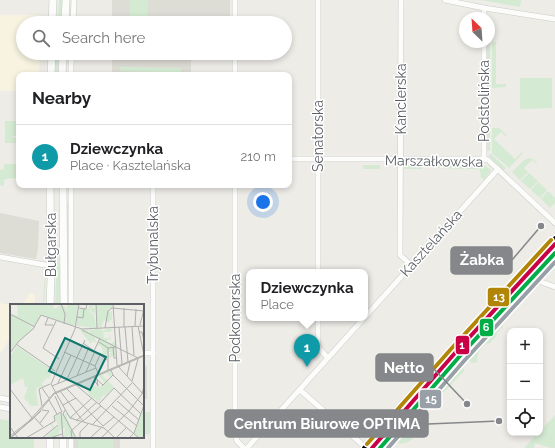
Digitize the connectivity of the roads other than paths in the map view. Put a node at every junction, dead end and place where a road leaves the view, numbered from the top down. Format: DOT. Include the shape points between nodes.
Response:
graph roads {
  1 [pos="53,0"];
  2 [pos="66,0"];
  3 [pos="74,0"];
  4 [pos="235,0"];
  5 [pos="318,0"];
  6 [pos="401,0"];
  7 [pos="445,0"];
  8 [pos="484,8"];
  9 [pos="484,12"];
  10 [pos="52,16"];
  11 [pos="65,16"];
  12 [pos="73,16"];
  13 [pos="235,16"];
  14 [pos="555,20"];
  15 [pos="484,48"];
  16 [pos="52,60"];
  17 [pos="63,60"];
  18 [pos="71,60"];
  19 [pos="235,60"];
  20 [pos="51,72"];
  21 [pos="62,72"];
  22 [pos="71,72"];
  23 [pos="235,72"];
  24 [pos="292,159"];
  25 [pos="318,159"];
  26 [pos="484,159"];
  27 [pos="400,160"];
  28 [pos="498,169"];
  29 [pos="50,188"];
  30 [pos="62,188"];
  31 [pos="71,188"];
  32 [pos="153,188"];
  33 [pos="235,188"];
  34 [pos="63,199"];
  35 [pos="71,199"];
  36 [pos="555,223"];
  37 [pos="555,238"];
  38 [pos="555,256"];
  39 [pos="537,257"];
  40 [pos="0,258"];
  41 [pos="411,265"];
  42 [pos="546,265"];
  43 [pos="51,266"];
  44 [pos="318,269"];
  45 [pos="533,279"];
  46 [pos="555,287"];
  47 [pos="50,304"];
  48 [pos="64,304"];
  49 [pos="71,304"];
  50 [pos="368,313"];
  51 [pos="318,321"];
  52 [pos="360,321"];
  53 [pos="144,353"];
  54 [pos="153,353"];
  55 [pos="328,358"];
  56 [pos="300,390"];
  57 [pos="0,398"];
  58 [pos="10,400"];
  59 [pos="0,407"];
  60 [pos="10,409"];
  61 [pos="153,448"];
  62 [pos="246,448"];
  63 [pos="364,448"];
  64 [pos="382,448"];
  1 -- 10 [label="street"];
  2 -- 11 [label="street"];
  3 -- 12 [label="street"];
  4 -- 13 [label="street"];
  5 -- 25 [label="street, Senatorska"];
  6 -- 27 [label="street, Kanclerska"];
  7 -- 8 [label="street"];
  8 -- 9 [label="street"];
  8 -- 14 [label="street"];
  15 -- 26 [label="street, Podstolińska"];
  16 -- 20 [label="street"];
  17 -- 21 [label="street"];
  18 -- 22 [label="street"];
  19 -- 23 [label="street"];
  24 -- 25 [label="street, Marszałkowska"];
  25 -- 27 [label="street, Marszałkowska"];
  25 -- 44 [label="street, Senatorska"];
  26 -- 27 [label="street, Marszałkowska"];
  26 -- 28 [label="street, Marszałkowska"];
  27 -- 41 [label="street, Kanclerska" via="400,255"];
  28 -- 36 [label="street, Marszałkowska"];
  28 -- 41 [label="street, Kasztelańska"];
  29 -- 43 [label="street, Bułgarska"];
  30 -- 34 [label="street, Bułgarska"];
  31 -- 35 [label="street, Bułgarska"];
  32 -- 54 [label="street, Trybunalska"];
  33 -- 62 [label="street, Podkomorska" via="235,434 237,441"];
  34 -- 35 [label="street, Bułgarska"];
  34 -- 48 [label="street, Bułgarska"];
  35 -- 49 [label="street, Bułgarska"];
  37 -- 39 [label="street"];
  38 -- 42 [label="street"];
  39 -- 42 [label="street"];
  39 -- 63 [label="street"];
  40 -- 43 [label="street"];
  41 -- 50 [label="street, Kasztelańska"];
  42 -- 45 [label="street"];
  43 -- 47 [label="street, Bułgarska"];
  45 -- 46 [label="street"];
  45 -- 64 [label="street"];
  51 -- 55 [label="street" via="318,347"];
  52 -- 55 [label="street, Kasztelańska"];
  53 -- 54 [label="street"];
  54 -- 61 [label="street, Trybunalska"];
  55 -- 56 [label="street, Kasztelańska"];
  56 -- 62 [label="street, Kasztelańska"];
  56 -- 63 [label="street"];
  57 -- 58 [label="street"];
  59 -- 60 [label="street"];
}
